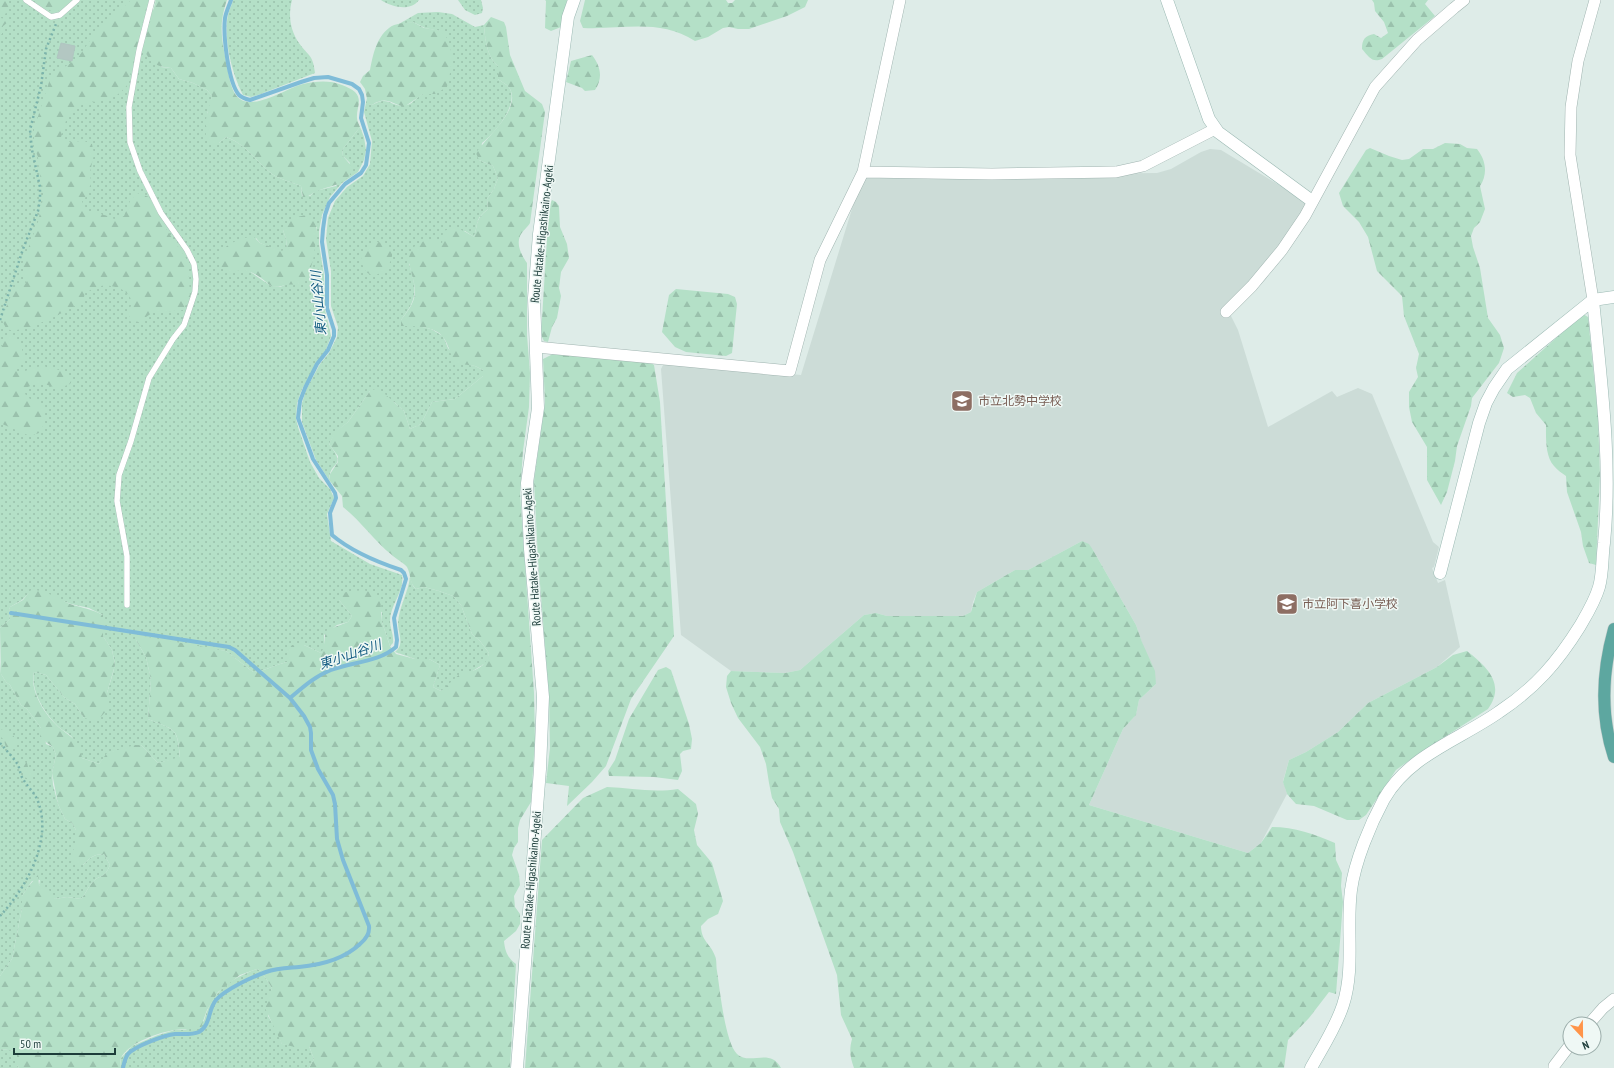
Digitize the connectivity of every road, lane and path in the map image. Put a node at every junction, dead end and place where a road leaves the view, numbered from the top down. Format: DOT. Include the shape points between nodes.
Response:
graph roads {
  1 [pos="26,0"];
  2 [pos="78,0"];
  3 [pos="152,0"];
  4 [pos="574,0"];
  5 [pos="900,0"];
  6 [pos="1167,0"];
  7 [pos="1464,0"];
  8 [pos="1595,0"];
  9 [pos="60,15"];
  10 [pos="1215,128"];
  11 [pos="863,172"];
  12 [pos="1312,201"];
  13 [pos="1614,297"];
  14 [pos="1593,300"];
  15 [pos="1226,312"];
  16 [pos="0,320"];
  17 [pos="536,347"];
  18 [pos="1440,573"];
  19 [pos="128,605"];
  20 [pos="1614,630"];
  21 [pos="0,743"];
  22 [pos="1614,758"];
  23 [pos="0,916"];
  24 [pos="1614,999"];
  25 [pos="1596,1016"];
  26 [pos="1562,1056"];
  27 [pos="517,1068"];
  28 [pos="1311,1068"];
  29 [pos="1554,1068"];
  1 -- 9 [label="lane" via="51,17"];
  2 -- 9 [label="lane"];
  3 -- 19 [label="lane" via="129,107 130,142 140,171 161,213 194,264 196,279 195,292 184,325 148,378 119,475 117,501 127,556"];
  4 -- 17 [label="street, Route Hatake-Higashikaino-Ageki" via="568,17 539,234 534,298"];
  5 -- 11 [label="street"];
  6 -- 10 [label="street" via="1209,119"];
  7 -- 12 [label="street" via="1416,40 1375,87"];
  8 -- 14 [label="street" via="1578,61 1571,107 1570,155"];
  9 -- 16 [label="path" via="46,49 41,86 30,130 40,187 38,211"];
  10 -- 11 [label="street" via="1143,166 1116,172"];
  10 -- 12 [label="street"];
  11 -- 17 [label="street" via="820,260 790,371"];
  12 -- 15 [label="street" via="1282,250"];
  13 -- 14 [label="street"];
  14 -- 18 [label="street" via="1507,370 1494,388 1479,423"];
  14 -- 28 [label="street" via="1604,417 1607,510 1599,586 1584,619 1565,650 1545,675 1499,712 1427,754 1407,769 1389,790 1358,863 1351,891 1347,986 1343,1005"];
  17 -- 27 [label="street, Route Hatake-Higashikaino-Ageki" via="538,408 527,483 542,705 540,769"];
  20 -- 22 [label="main road" via="1605,668 1604,693 1604,715"];
  21 -- 23 [label="path" via="18,765 23,780 31,788 37,800 43,826 41,844 32,869"];
  24 -- 25 [label="street"];
  26 -- 29 [label="street"];
}
